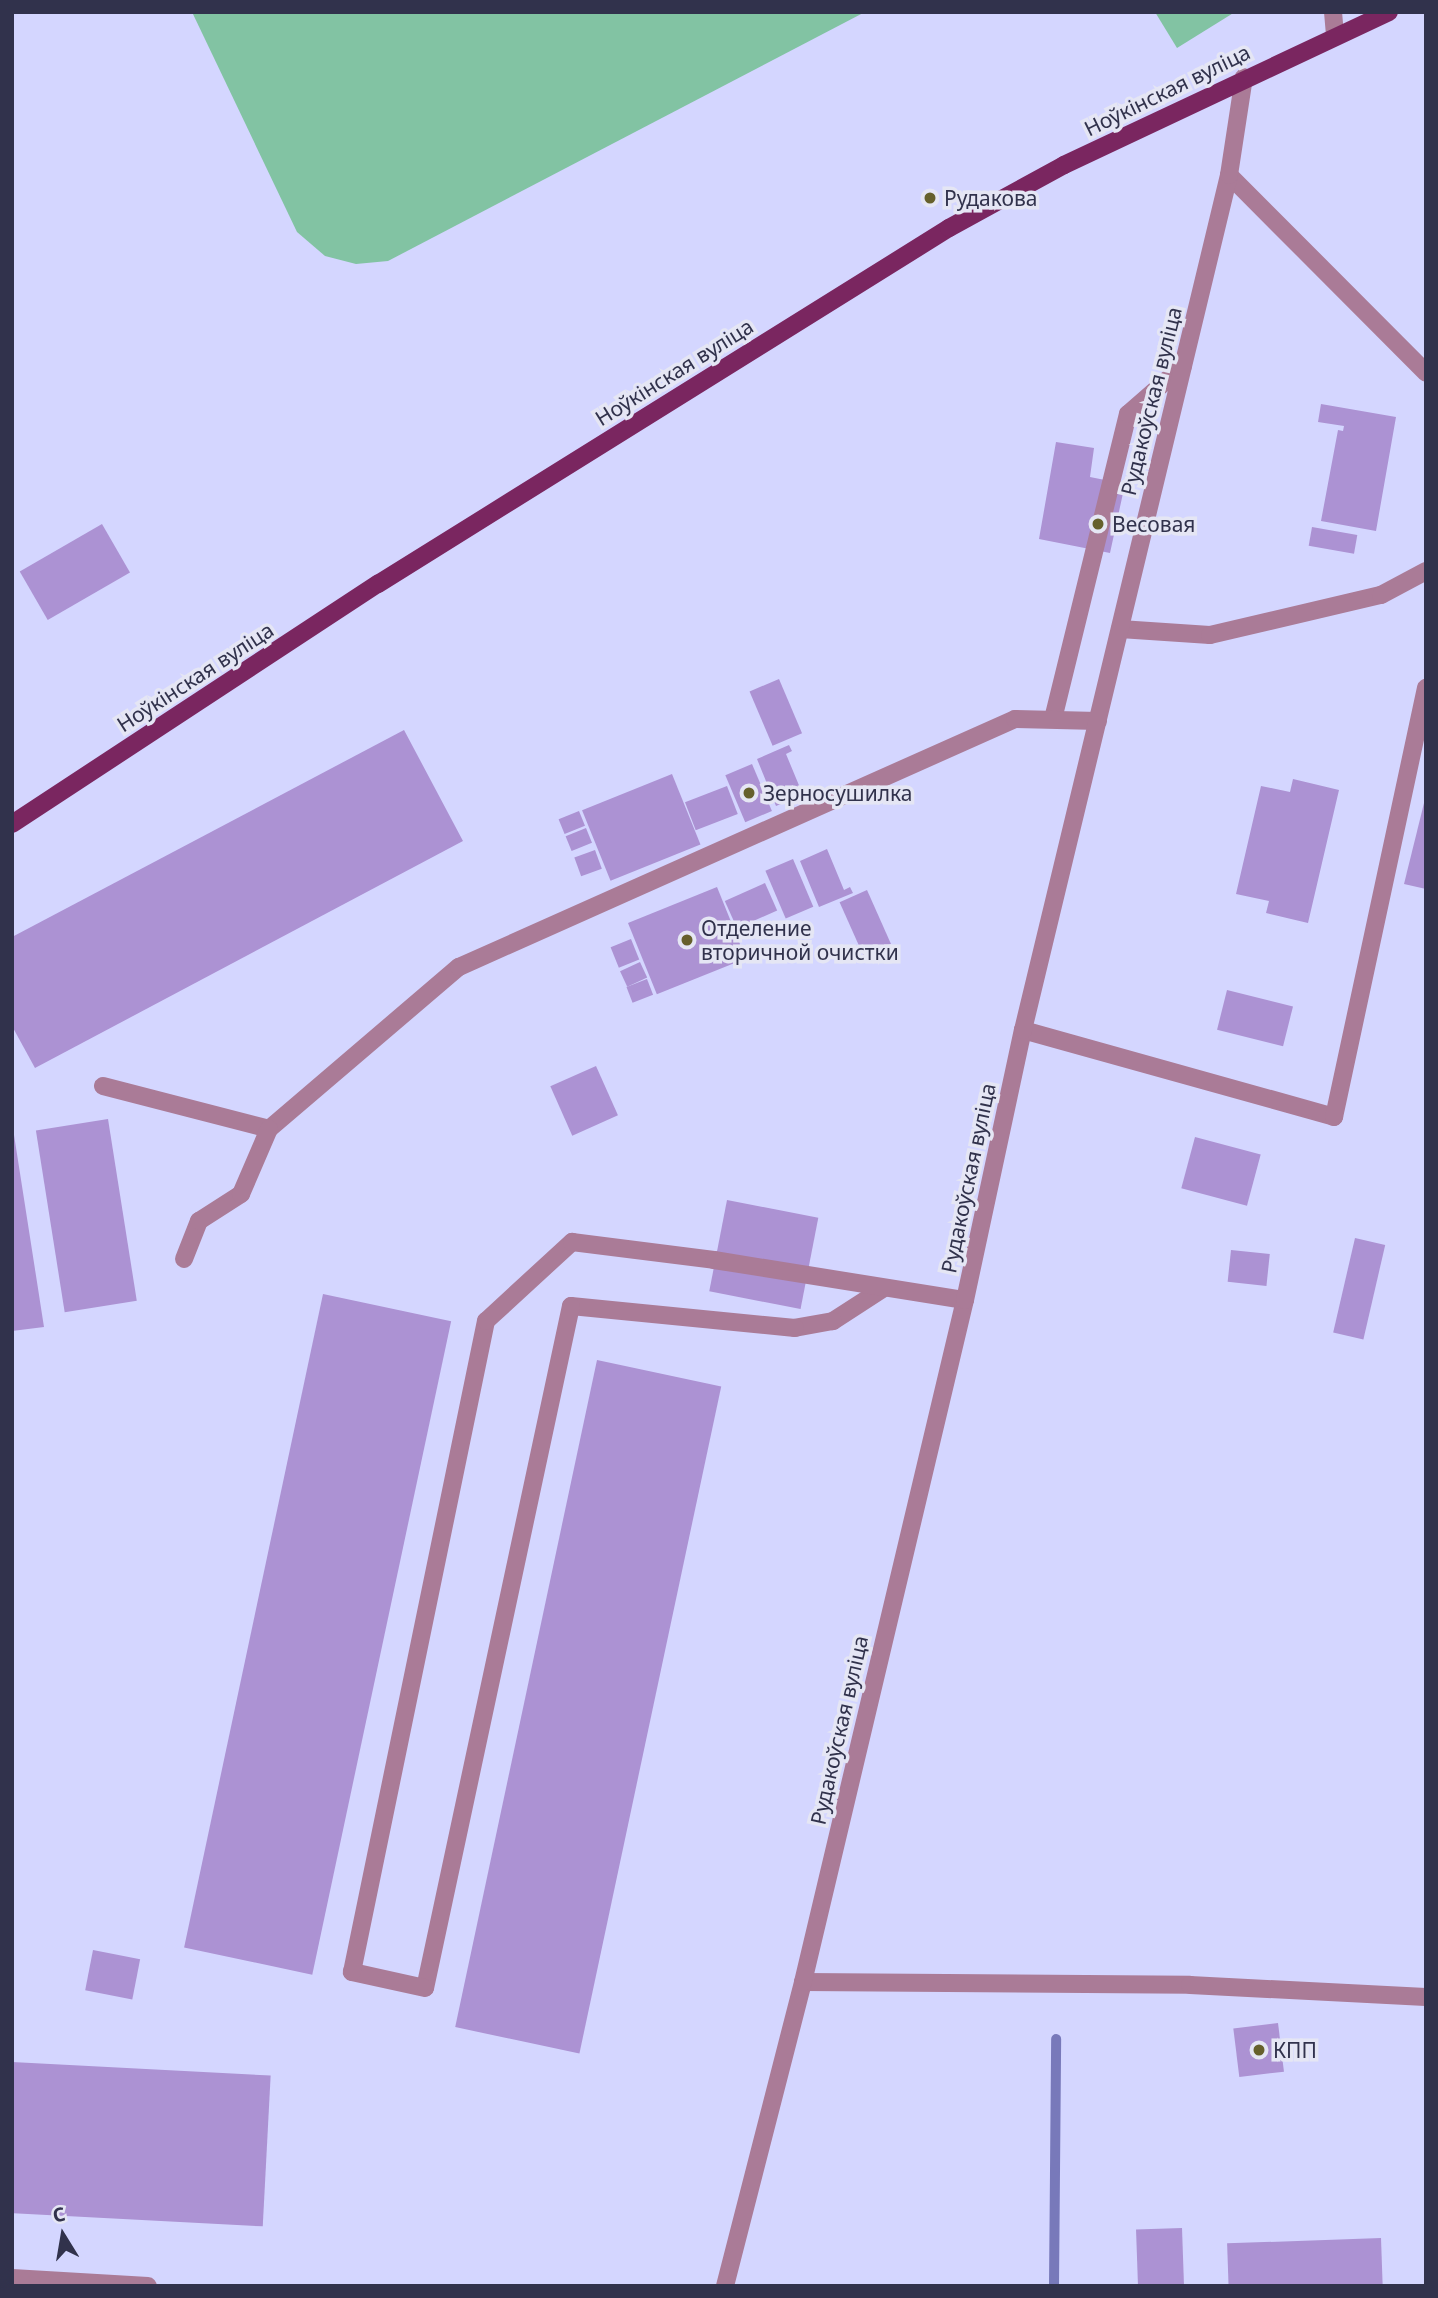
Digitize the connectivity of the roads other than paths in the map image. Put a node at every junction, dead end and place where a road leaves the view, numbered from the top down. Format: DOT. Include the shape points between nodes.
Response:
graph roads {
  1 [pos="1333,12"];
  2 [pos="1389,12"];
  3 [pos="1335,36"];
  4 [pos="1244,77"];
  5 [pos="1229,175"];
  6 [pos="1183,366"];
  7 [pos="1426,373"];
  8 [pos="1426,571"];
  9 [pos="1120,629"];
  10 [pos="1426,688"];
  11 [pos="1053,719"];
  12 [pos="1098,721"];
  13 [pos="12,824"];
  14 [pos="1023,1030"];
  15 [pos="103,1086"];
  16 [pos="269,1129"];
  17 [pos="184,1259"];
  18 [pos="884,1288"];
  19 [pos="965,1300"];
  20 [pos="803,1982"];
  21 [pos="1426,1997"];
  22 [pos="12,2278"];
  23 [pos="148,2286"];
  24 [pos="725,2286"];
  1 -- 3 [label="street"];
  2 -- 3 [label="main road, Ноўкінская вуліца"];
  3 -- 4 [label="main road, Ноўкінская вуліца"];
  4 -- 5 [label="street, Рудакоўская вуліца"];
  4 -- 13 [label="main road, Ноўкінская вуліца" via="949,228 378,584"];
  5 -- 6 [label="street, Рудакоўская вуліца"];
  5 -- 7 [label="street"];
  6 -- 9 [label="street, Рудакоўская вуліца"];
  6 -- 11 [label="street" via="1128,414"];
  8 -- 9 [label="street" via="1381,595 1210,635"];
  9 -- 12 [label="street, Рудакоўская вуліца"];
  10 -- 14 [label="street" via="1334,1117"];
  11 -- 12 [label="street"];
  11 -- 16 [label="street" via="1015,719 459,967"];
  12 -- 14 [label="street, Рудакоўская вуліца"];
  14 -- 19 [label="street, Рудакоўская вуліца"];
  15 -- 16 [label="street"];
  16 -- 17 [label="street" via="241,1194 199,1222"];
  18 -- 18 [label="street" via="572,1242 486,1321 352,1972 425,1988 571,1306 795,1328 833,1321"];
  18 -- 19 [label="street"];
  19 -- 20 [label="street, Рудакоўская вуліца"];
  20 -- 21 [label="street" via="1190,1985"];
  20 -- 24 [label="street, Рудакоўская вуліца"];
  22 -- 23 [label="street"];
}
